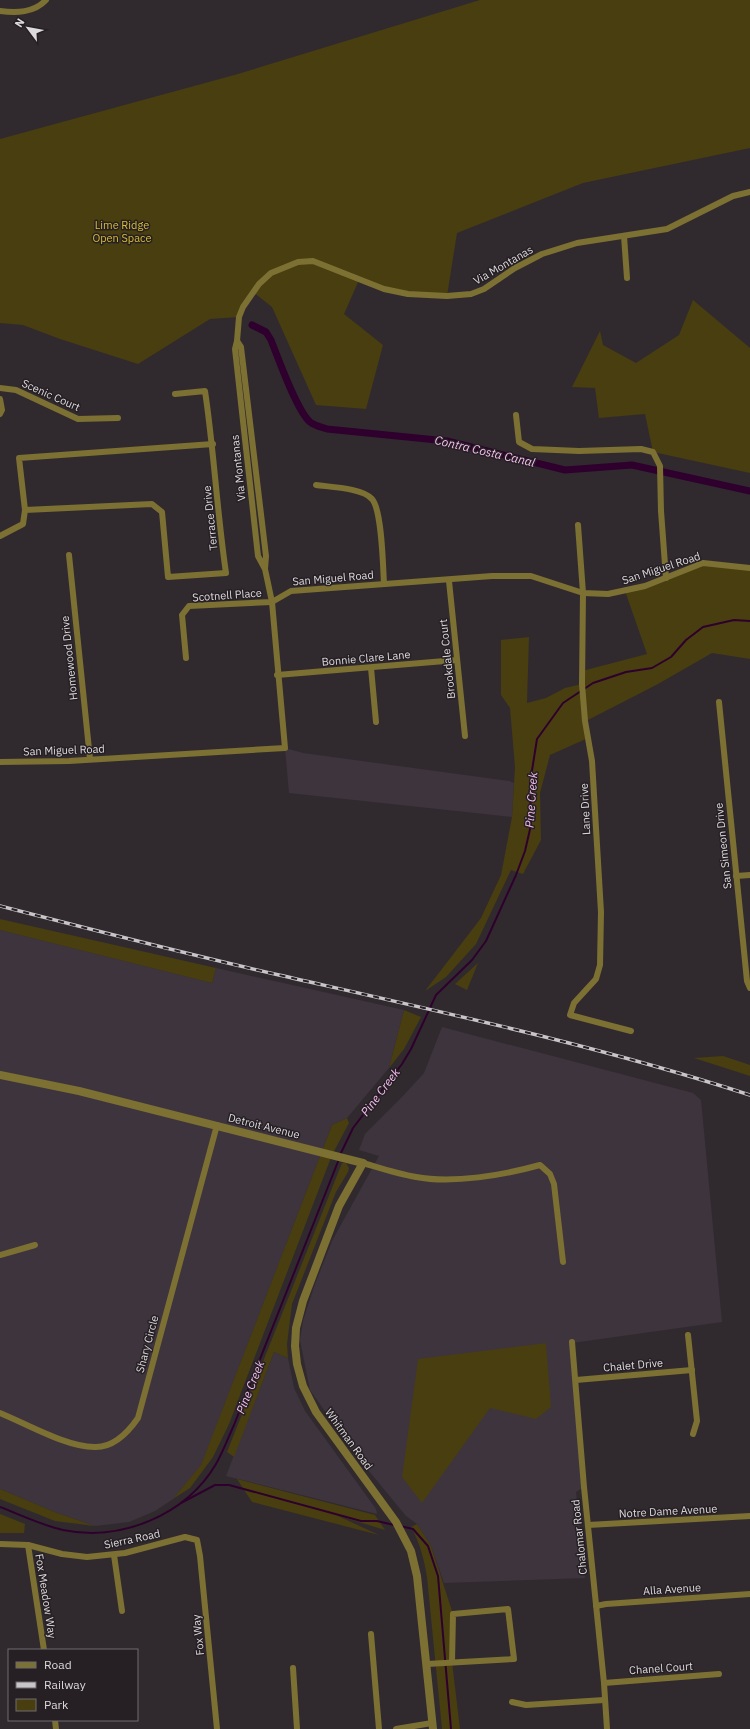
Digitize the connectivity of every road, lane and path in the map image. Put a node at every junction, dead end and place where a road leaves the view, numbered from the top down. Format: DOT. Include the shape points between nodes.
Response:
graph roads {
  1 [pos="46,0"];
  2 [pos="0,11"];
  3 [pos="750,192"];
  4 [pos="624,236"];
  5 [pos="627,278"];
  6 [pos="0,388"];
  7 [pos="175,394"];
  8 [pos="0,399"];
  9 [pos="0,414"];
  10 [pos="516,415"];
  11 [pos="118,418"];
  12 [pos="213,444"];
  13 [pos="316,486"];
  14 [pos="24,510"];
  15 [pos="578,524"];
  16 [pos="0,536"];
  17 [pos="68,555"];
  18 [pos="750,568"];
  19 [pos="666,578"];
  20 [pos="449,580"];
  21 [pos="384,584"];
  22 [pos="583,592"];
  23 [pos="272,602"];
  24 [pos="186,658"];
  25 [pos="457,660"];
  26 [pos="371,668"];
  27 [pos="278,675"];
  28 [pos="719,702"];
  29 [pos="376,722"];
  30 [pos="464,736"];
  31 [pos="90,759"];
  32 [pos="0,762"];
  33 [pos="750,875"];
  34 [pos="736,876"];
  35 [pos="750,988"];
  36 [pos="631,1031"];
  37 [pos="0,1075"];
  38 [pos="217,1125"];
  39 [pos="363,1163"];
  40 [pos="35,1245"];
  41 [pos="0,1255"];
  42 [pos="563,1262"];
  43 [pos="688,1335"];
  44 [pos="572,1342"];
  45 [pos="692,1370"];
  46 [pos="576,1380"];
  47 [pos="0,1413"];
  48 [pos="693,1434"];
  49 [pos="750,1516"];
  50 [pos="588,1525"];
  51 [pos="197,1540"];
  52 [pos="0,1544"];
  53 [pos="28,1545"];
  54 [pos="114,1555"];
  55 [pos="750,1594"];
  56 [pos="596,1606"];
  57 [pos="122,1612"];
  58 [pos="372,1634"];
  59 [pos="44,1649"];
  60 [pos="452,1662"];
  61 [pos="431,1664"];
  62 [pos="293,1668"];
  63 [pos="719,1674"];
  64 [pos="604,1682"];
  65 [pos="604,1700"];
  66 [pos="512,1702"];
  67 [pos="433,1726"];
  68 [pos="217,1729"];
  69 [pos="297,1729"];
  70 [pos="379,1729"];
  71 [pos="396,1729"];
  72 [pos="606,1729"];
  1 -- 2 [label="street" via="38,8 16,12"];
  3 -- 4 [label="street, Via Montanas" via="733,196 667,229"];
  4 -- 5 [label="street"];
  4 -- 23 [label="street, Via Montanas" via="577,243 542,254 484,289 471,294 408,294 384,289 313,261 298,262 271,273 259,284 239,317 237,341 241,347 266,556 265,569"];
  6 -- 11 [label="street, Scenic Court" via="16,390 78,419"];
  7 -- 12 [label="street" via="205,391"];
  8 -- 9 [label="street"];
  10 -- 19 [label="street" via="519,442 532,449 641,449 653,452 660,466"];
  12 -- 14 [label="street" via="18,458"];
  12 -- 14 [label="street, Terrace Drive" via="226,572 168,577 162,512 152,504"];
  13 -- 21 [label="street" via="360,492 372,498 378,510"];
  14 -- 16 [label="street" via="23,524"];
  15 -- 22 [label="street, Lane Drive"];
  17 -- 31 [label="street, Homewood Drive"];
  18 -- 19 [label="street, San Miguel Road" via="703,563"];
  19 -- 22 [label="street, San Miguel Road" via="645,586 608,594"];
  20 -- 21 [label="street, San Miguel Road"];
  20 -- 22 [label="street, San Miguel Road" via="531,576"];
  20 -- 25 [label="street, Brookdale Court"];
  21 -- 23 [label="street, San Miguel Road" via="290,591"];
  22 -- 36 [label="street, Lane Drive" via="582,684 592,769 600,912 600,965 596,979 574,1003 570,1015"];
  23 -- 24 [label="street, Scotnell Place" via="189,606 182,615"];
  23 -- 27 [label="street, San Miguel Road"];
  25 -- 26 [label="street, Bonnie Clare Lane"];
  25 -- 30 [label="street, Brookdale Court"];
  26 -- 27 [label="street, Bonnie Clare Lane"];
  26 -- 29 [label="street"];
  27 -- 31 [label="street, San Miguel Road" via="285,748"];
  28 -- 34 [label="street, San Simeon Drive"];
  31 -- 32 [label="street, San Miguel Road"];
  33 -- 34 [label="street"];
  34 -- 35 [label="street, San Simeon Drive"];
  37 -- 38 [label="street, Detroit Avenue" via="79,1091"];
  38 -- 39 [label="street, Detroit Avenue"];
  38 -- 47 [label="street, Shary Circle" via="138,1418 128,1431 113,1442 97,1447 75,1445"];
  39 -- 42 [label="street, Detroit Avenue" via="417,1177 456,1179 540,1165 550,1174 554,1184"];
  39 -- 61 [label="street, Whitman Road" via="339,1206 303,1301 296,1328 297,1364 309,1401 401,1530 411,1551 418,1576"];
  40 -- 41 [label="street"];
  43 -- 45 [label="street"];
  44 -- 46 [label="street, Chalomar Road"];
  45 -- 46 [label="street, Chalet Drive"];
  45 -- 48 [label="street" via="697,1421"];
  46 -- 50 [label="street, Chalomar Road"];
  49 -- 50 [label="street, Notre Dame Avenue"];
  50 -- 56 [label="street, Chalomar Road"];
  51 -- 54 [label="street, Sierra Road" via="185,1538"];
  51 -- 68 [label="street, Fox Way"];
  52 -- 53 [label="street, Sierra Road"];
  53 -- 54 [label="street, Sierra Road" via="62,1554"];
  53 -- 59 [label="street, Fox Meadow Way"];
  54 -- 57 [label="street"];
  55 -- 56 [label="street, Alla Avenue"];
  56 -- 64 [label="street, Chalomar Road"];
  58 -- 70 [label="street"];
  60 -- 60 [label="street" via="514,1659 508,1609 453,1614"];
  60 -- 61 [label="street"];
  61 -- 67 [label="street, Whitman Road"];
  62 -- 69 [label="street"];
  63 -- 64 [label="street, Chanel Court"];
  64 -- 65 [label="street, Chalomar Road"];
  65 -- 66 [label="street" via="526,1705"];
  65 -- 72 [label="street, Chalomar Road"];
  67 -- 71 [label="street"];
}
